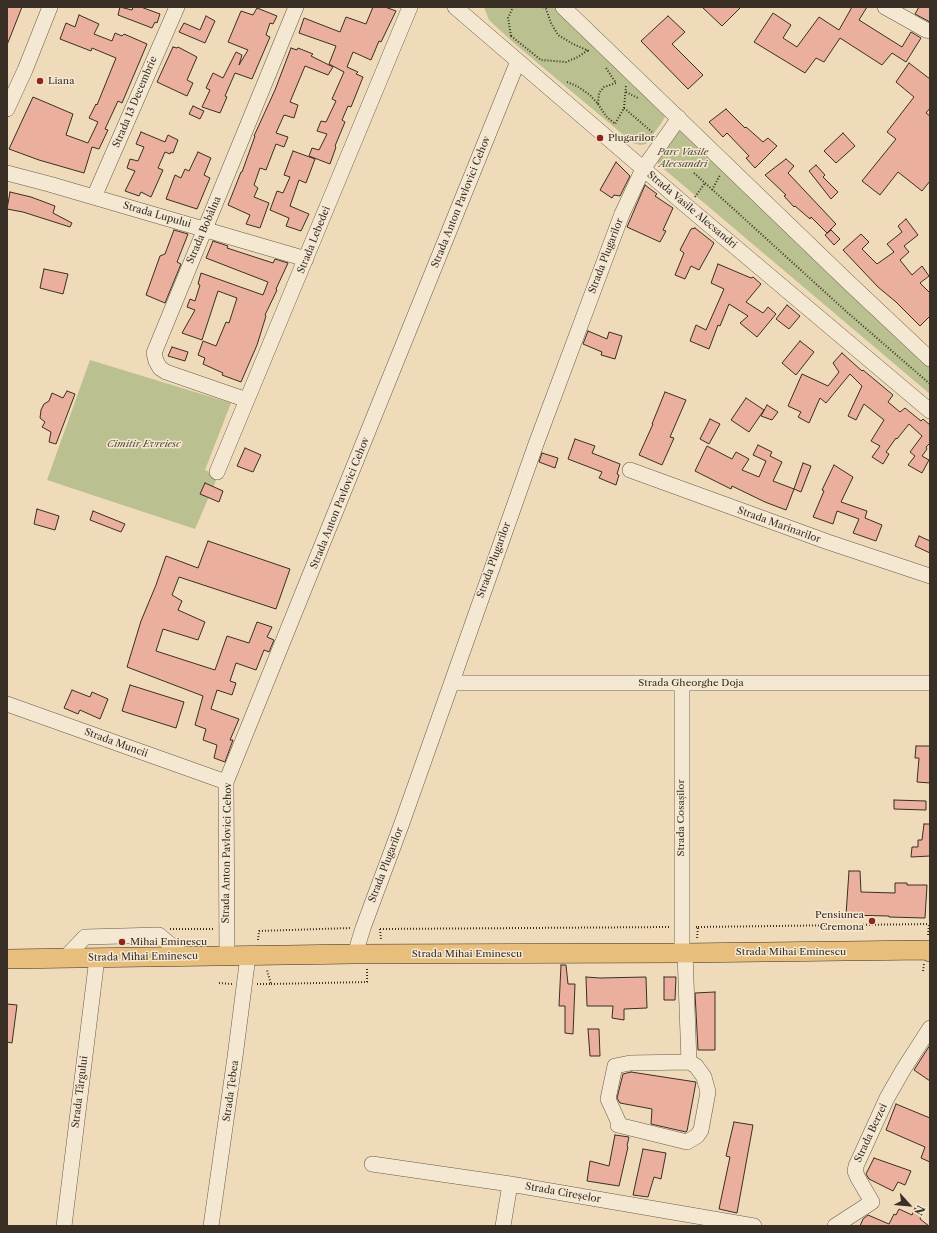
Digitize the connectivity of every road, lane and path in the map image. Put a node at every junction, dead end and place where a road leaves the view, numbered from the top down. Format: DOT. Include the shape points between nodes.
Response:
graph roads {
  1 [pos="50,7"];
  2 [pos="177,7"];
  3 [pos="296,7"];
  4 [pos="410,7"];
  5 [pos="454,7"];
  6 [pos="514,7"];
  7 [pos="543,7"];
  8 [pos="564,7"];
  9 [pos="885,7"];
  10 [pos="930,32"];
  11 [pos="511,36"];
  12 [pos="511,41"];
  13 [pos="588,50"];
  14 [pos="593,53"];
  15 [pos="518,61"];
  16 [pos="604,64"];
  17 [pos="614,79"];
  18 [pos="620,79"];
  19 [pos="567,82"];
  20 [pos="623,82"];
  21 [pos="598,104"];
  22 [pos="624,108"];
  23 [pos="7,109"];
  24 [pos="679,118"];
  25 [pos="652,132"];
  26 [pos="643,169"];
  27 [pos="722,170"];
  28 [pos="7,173"];
  29 [pos="694,173"];
  30 [pos="705,183"];
  31 [pos="712,190"];
  32 [pos="94,197"];
  33 [pos="692,202"];
  34 [pos="205,229"];
  35 [pos="306,259"];
  36 [pos="930,358"];
  37 [pos="930,384"];
  38 [pos="247,400"];
  39 [pos="930,411"];
  40 [pos="630,470"];
  41 [pos="217,472"];
  42 [pos="930,576"];
  43 [pos="452,682"];
  44 [pos="682,683"];
  45 [pos="930,683"];
  46 [pos="7,704"];
  47 [pos="226,782"];
  48 [pos="930,924"];
  49 [pos="674,927"];
  50 [pos="698,927"];
  51 [pos="352,928"];
  52 [pos="375,928"];
  53 [pos="166,929"];
  54 [pos="219,929"];
  55 [pos="380,929"];
  56 [pos="381,940"];
  57 [pos="253,950"];
  58 [pos="928,950"];
  59 [pos="684,953"];
  60 [pos="355,954"];
  61 [pos="227,956"];
  62 [pos="185,957"];
  63 [pos="65,958"];
  64 [pos="97,958"];
  65 [pos="7,959"];
  66 [pos="367,968"];
  67 [pos="267,970"];
  68 [pos="923,971"];
  69 [pos="219,983"];
  70 [pos="237,984"];
  71 [pos="251,984"];
  72 [pos="271,984"];
  73 [pos="930,1028"];
  74 [pos="689,1062"];
  75 [pos="372,1164"];
  76 [pos="510,1184"];
  77 [pos="64,1226"];
  78 [pos="211,1226"];
  79 [pos="503,1226"];
  80 [pos="754,1226"];
  81 [pos="835,1226"];
  1 -- 23 [label="street"];
  2 -- 32 [label="street, Strada 13 Decembrie"];
  3 -- 34 [label="street, Strada Bobâlna"];
  4 -- 35 [label="street, Strada Lebedei"];
  5 -- 15 [label="street, Strada Vasile Alecsandri"];
  6 -- 11 [label="path" via="508,18"];
  7 -- 13 [label="path" via="558,35"];
  8 -- 24 [label="street"];
  9 -- 10 [label="street"];
  11 -- 12 [label="path"];
  11 -- 13 [label="path" via="541,60 566,62"];
  13 -- 14 [label="path"];
  15 -- 26 [label="street, Strada Vasile Alecsandri"];
  15 -- 47 [label="street, Strada Anton Pavlovici Cehov"];
  16 -- 17 [label="path"];
  17 -- 18 [label="path"];
  17 -- 21 [label="path" via="616,83 604,87 599,93"];
  19 -- 21 [label="path" via="590,95"];
  20 -- 22 [label="path" via="626,86"];
  21 -- 22 [label="path" via="615,124"];
  22 -- 25 [label="path"];
  24 -- 26 [label="street, Strada Plugarilor"];
  24 -- 36 [label="street"];
  26 -- 39 [label="street, Strada Vasile Alecsandri"];
  26 -- 43 [label="street, Strada Plugarilor" via="622,214 538,437"];
  27 -- 31 [label="path"];
  28 -- 32 [label="street, Strada Lupului"];
  29 -- 30 [label="path"];
  30 -- 31 [label="path"];
  30 -- 33 [label="path"];
  31 -- 37 [label="path"];
  32 -- 34 [label="street, Strada Lupului"];
  34 -- 35 [label="street, Strada Lupului"];
  34 -- 38 [label="street, Strada Bobâlna" via="154,353 160,368 166,372"];
  35 -- 38 [label="street, Strada Lebedei"];
  38 -- 41 [label="street, Strada Lebedei"];
  40 -- 42 [label="street, Strada Marinarilor"];
  43 -- 44 [label="street, Strada Gheorghe Doja"];
  43 -- 60 [label="street, Strada Plugarilor"];
  44 -- 45 [label="street, Strada Gheorghe Doja"];
  44 -- 59 [label="street, Strada Cosașilor"];
  46 -- 47 [label="street, Strada Muncii"];
  47 -- 61 [label="street, Strada Anton Pavlovici Cehov"];
  48 -- 50 [label="path"];
  48 -- 58 [label="path"];
  49 -- 55 [label="path"];
  51 -- 57 [label="path" via="259,931"];
  52 -- 55 [label="path"];
  53 -- 54 [label="path"];
  55 -- 56 [label="path"];
  57 -- 60 [label="main road, Strada Mihai Eminescu"];
  57 -- 61 [label="main road, Strada Mihai Eminescu"];
  57 -- 78 [label="street, Strada Țebea"];
  58 -- 59 [label="main road, Strada Mihai Eminescu"];
  58 -- 68 [label="path"];
  59 -- 60 [label="main road, Strada Mihai Eminescu"];
  59 -- 74 [label="street, Strada Cosașilor"];
  61 -- 62 [label="main road, Strada Mihai Eminescu"];
  62 -- 63 [label="street" via="159,935 85,937"];
  62 -- 64 [label="main road, Strada Mihai Eminescu"];
  63 -- 64 [label="main road, Strada Mihai Eminescu"];
  63 -- 65 [label="main road, Strada Mihai Eminescu"];
  64 -- 77 [label="street, Strada Târgului"];
  66 -- 72 [label="path" via="367,982"];
  67 -- 72 [label="path"];
  69 -- 70 [label="path"];
  71 -- 72 [label="path"];
  73 -- 81 [label="street, Strada Berzei" via="887,1098 856,1166 858,1178 872,1202"];
  74 -- 74 [label="street" via="696,1066 704,1077 708,1092 701,1130 697,1136 687,1142 618,1125 608,1099 615,1066 630,1063"];
  75 -- 76 [label="street, Strada Cireșelor"];
  76 -- 79 [label="street"];
  76 -- 80 [label="street, Strada Cireșelor"];
}
